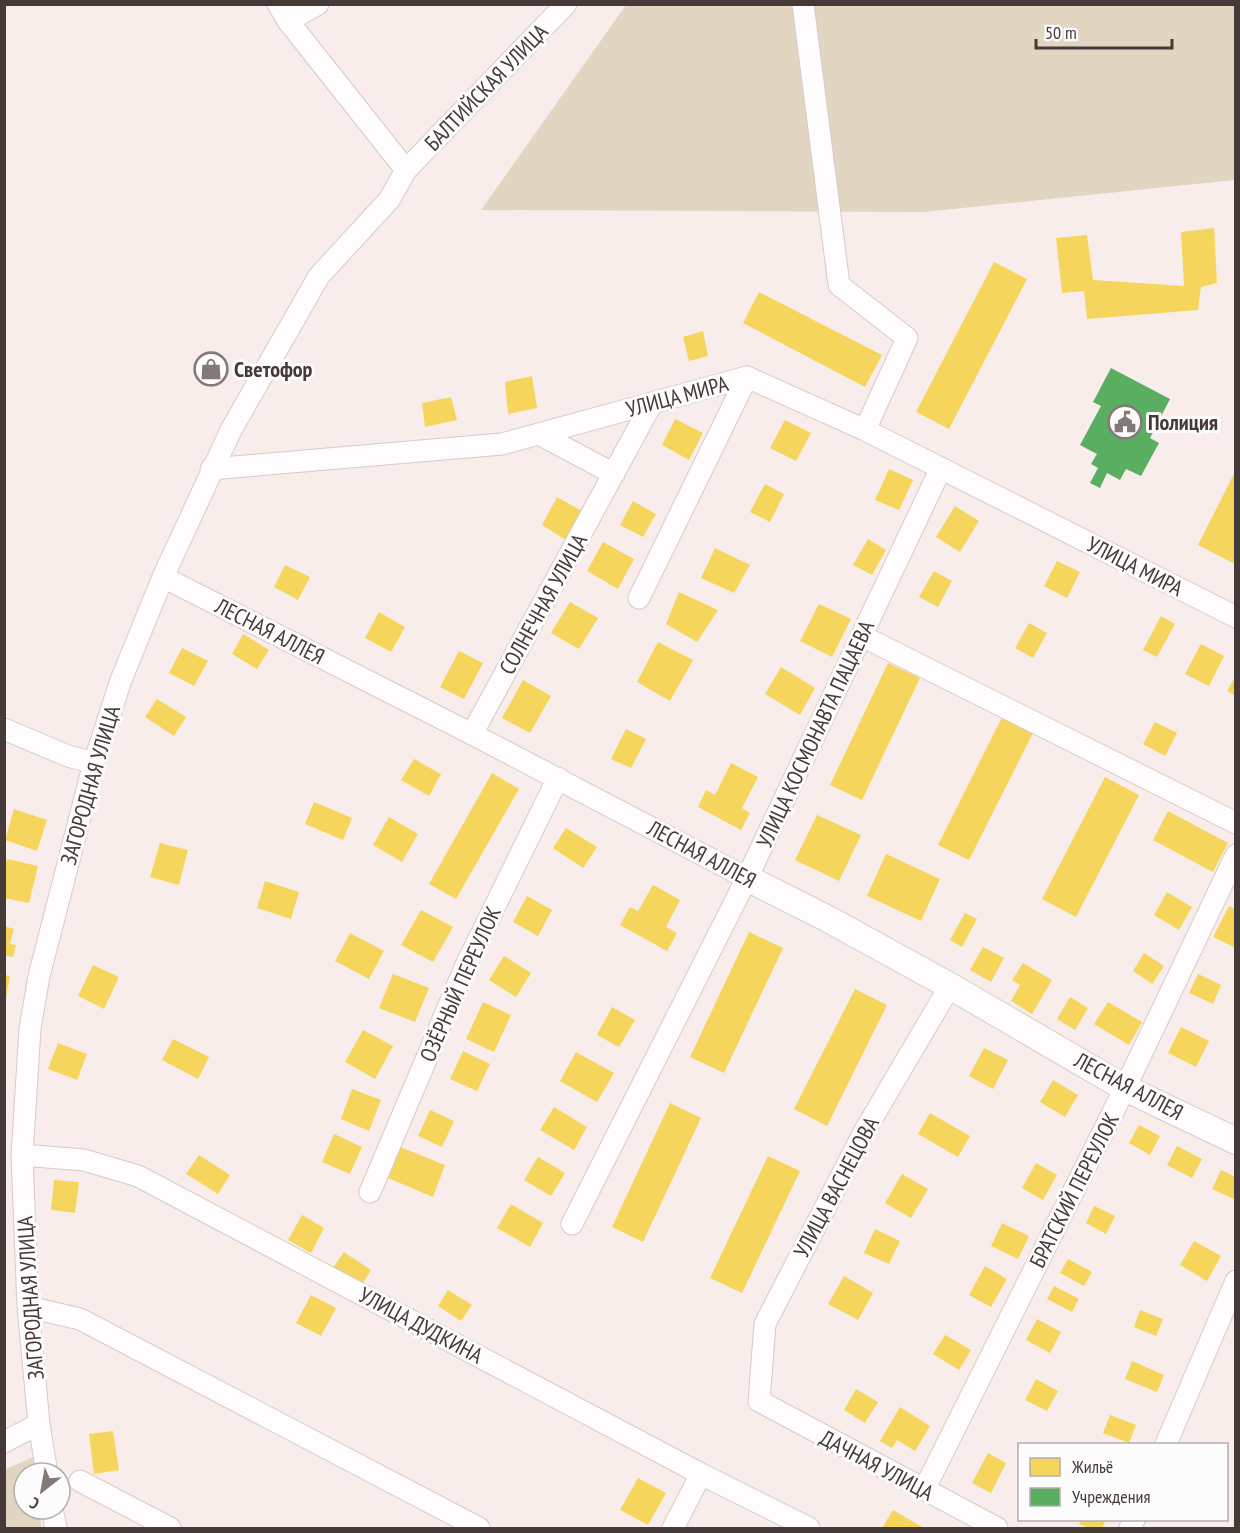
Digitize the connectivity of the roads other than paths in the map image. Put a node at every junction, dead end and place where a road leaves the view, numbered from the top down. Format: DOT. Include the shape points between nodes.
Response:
graph roads {
  1 [pos="318,4"];
  2 [pos="566,4"];
  3 [pos="803,4"];
  4 [pos="283,13"];
  5 [pos="406,170"];
  6 [pos="747,377"];
  7 [pos="652,403"];
  8 [pos="865,430"];
  9 [pos="539,434"];
  10 [pos="941,468"];
  11 [pos="211,469"];
  12 [pos="614,474"];
  13 [pos="163,577"];
  14 [pos="639,598"];
  15 [pos="1236,616"];
  16 [pos="862,636"];
  17 [pos="4,729"];
  18 [pos="472,734"];
  19 [pos="94,763"];
  20 [pos="558,778"];
  21 [pos="1236,823"];
  22 [pos="1236,855"];
  23 [pos="747,878"];
  24 [pos="950,986"];
  25 [pos="1125,1088"];
  26 [pos="1236,1141"];
  27 [pos="22,1155"];
  28 [pos="370,1192"];
  29 [pos="572,1224"];
  30 [pos="1236,1281"];
  31 [pos="28,1306"];
  32 [pos="759,1401"];
  33 [pos="39,1424"];
  34 [pos="4,1442"];
  35 [pos="1166,1443"];
  36 [pos="45,1461"];
  37 [pos="701,1474"];
  38 [pos="80,1481"];
  39 [pos="924,1490"];
  40 [pos="170,1528"];
  41 [pos="479,1528"];
  42 [pos="673,1528"];
  43 [pos="809,1528"];
  44 [pos="997,1528"];
  1 -- 4 [label="street"];
  2 -- 5 [label="street, БАЛТИЙСКАЯ УЛИЦА"];
  3 -- 8 [label="street" via="839,285 907,338"];
  4 -- 5 [label="street"];
  5 -- 11 [label="street, ЗАГОРОДНАЯ УЛИЦА" via="388,200 319,276"];
  6 -- 7 [label="street, УЛИЦА МИРА"];
  6 -- 8 [label="street, УЛИЦА МИРА"];
  6 -- 14 [label="street"];
  7 -- 9 [label="street, УЛИЦА МИРА"];
  7 -- 12 [label="street, СОЛНЕЧНАЯ УЛИЦА"];
  8 -- 10 [label="street, УЛИЦА МИРА"];
  9 -- 11 [label="street, УЛИЦА МИРА" via="502,444"];
  9 -- 12 [label="street"];
  10 -- 15 [label="street, УЛИЦА МИРА"];
  10 -- 16 [label="street, УЛИЦА КОСМОНАВТА ПАЦАЕВА"];
  11 -- 13 [label="street, ЗАГОРОДНАЯ УЛИЦА"];
  12 -- 18 [label="street, СОЛНЕЧНАЯ УЛИЦА"];
  13 -- 18 [label="street, ЛЕСНАЯ АЛЛЕЯ"];
  13 -- 19 [label="street, ЗАГОРОДНАЯ УЛИЦА" via="121,680"];
  16 -- 21 [label="street"];
  16 -- 23 [label="street, УЛИЦА КОСМОНАВТА ПАЦАЕВА"];
  17 -- 19 [label="street"];
  18 -- 20 [label="street, ЛЕСНАЯ АЛЛЕЯ"];
  19 -- 27 [label="street, ЗАГОРОДНАЯ УЛИЦА" via="39,976 30,1029"];
  20 -- 23 [label="street, ЛЕСНАЯ АЛЛЕЯ"];
  20 -- 28 [label="street, ОЗЁРНЫЙ ПЕРЕУЛОК" via="466,965"];
  22 -- 25 [label="street, БРАТСКИЙ ПЕРЕУЛОК"];
  23 -- 24 [label="street, ЛЕСНАЯ АЛЛЕЯ"];
  23 -- 29 [label="street, УЛИЦА КОСМОНАВТА ПАЦАЕВА"];
  24 -- 25 [label="street, ЛЕСНАЯ АЛЛЕЯ"];
  24 -- 32 [label="street, УЛИЦА ВАСНЕЦОВА" via="864,1132 765,1324"];
  25 -- 26 [label="street, ЛЕСНАЯ АЛЛЕЯ"];
  25 -- 39 [label="street, БРАТСКИЙ ПЕРЕУЛОК"];
  27 -- 31 [label="street, ЗАГОРОДНАЯ УЛИЦА"];
  27 -- 37 [label="street, УЛИЦА ДУДКИНА" via="84,1160 138,1176"];
  30 -- 35 [label="street"];
  31 -- 33 [label="street, ЗАГОРОДНАЯ УЛИЦА"];
  31 -- 41 [label="street" via="80,1319"];
  32 -- 39 [label="street, ДАЧНАЯ УЛИЦА"];
  33 -- 34 [label="street"];
  33 -- 36 [label="street, ЗАГОРОДНАЯ УЛИЦА"];
  37 -- 42 [label="street"];
  37 -- 43 [label="street, УЛИЦА ДУДКИНА"];
  38 -- 40 [label="street"];
  39 -- 44 [label="street, ДАЧНАЯ УЛИЦА"];
}
